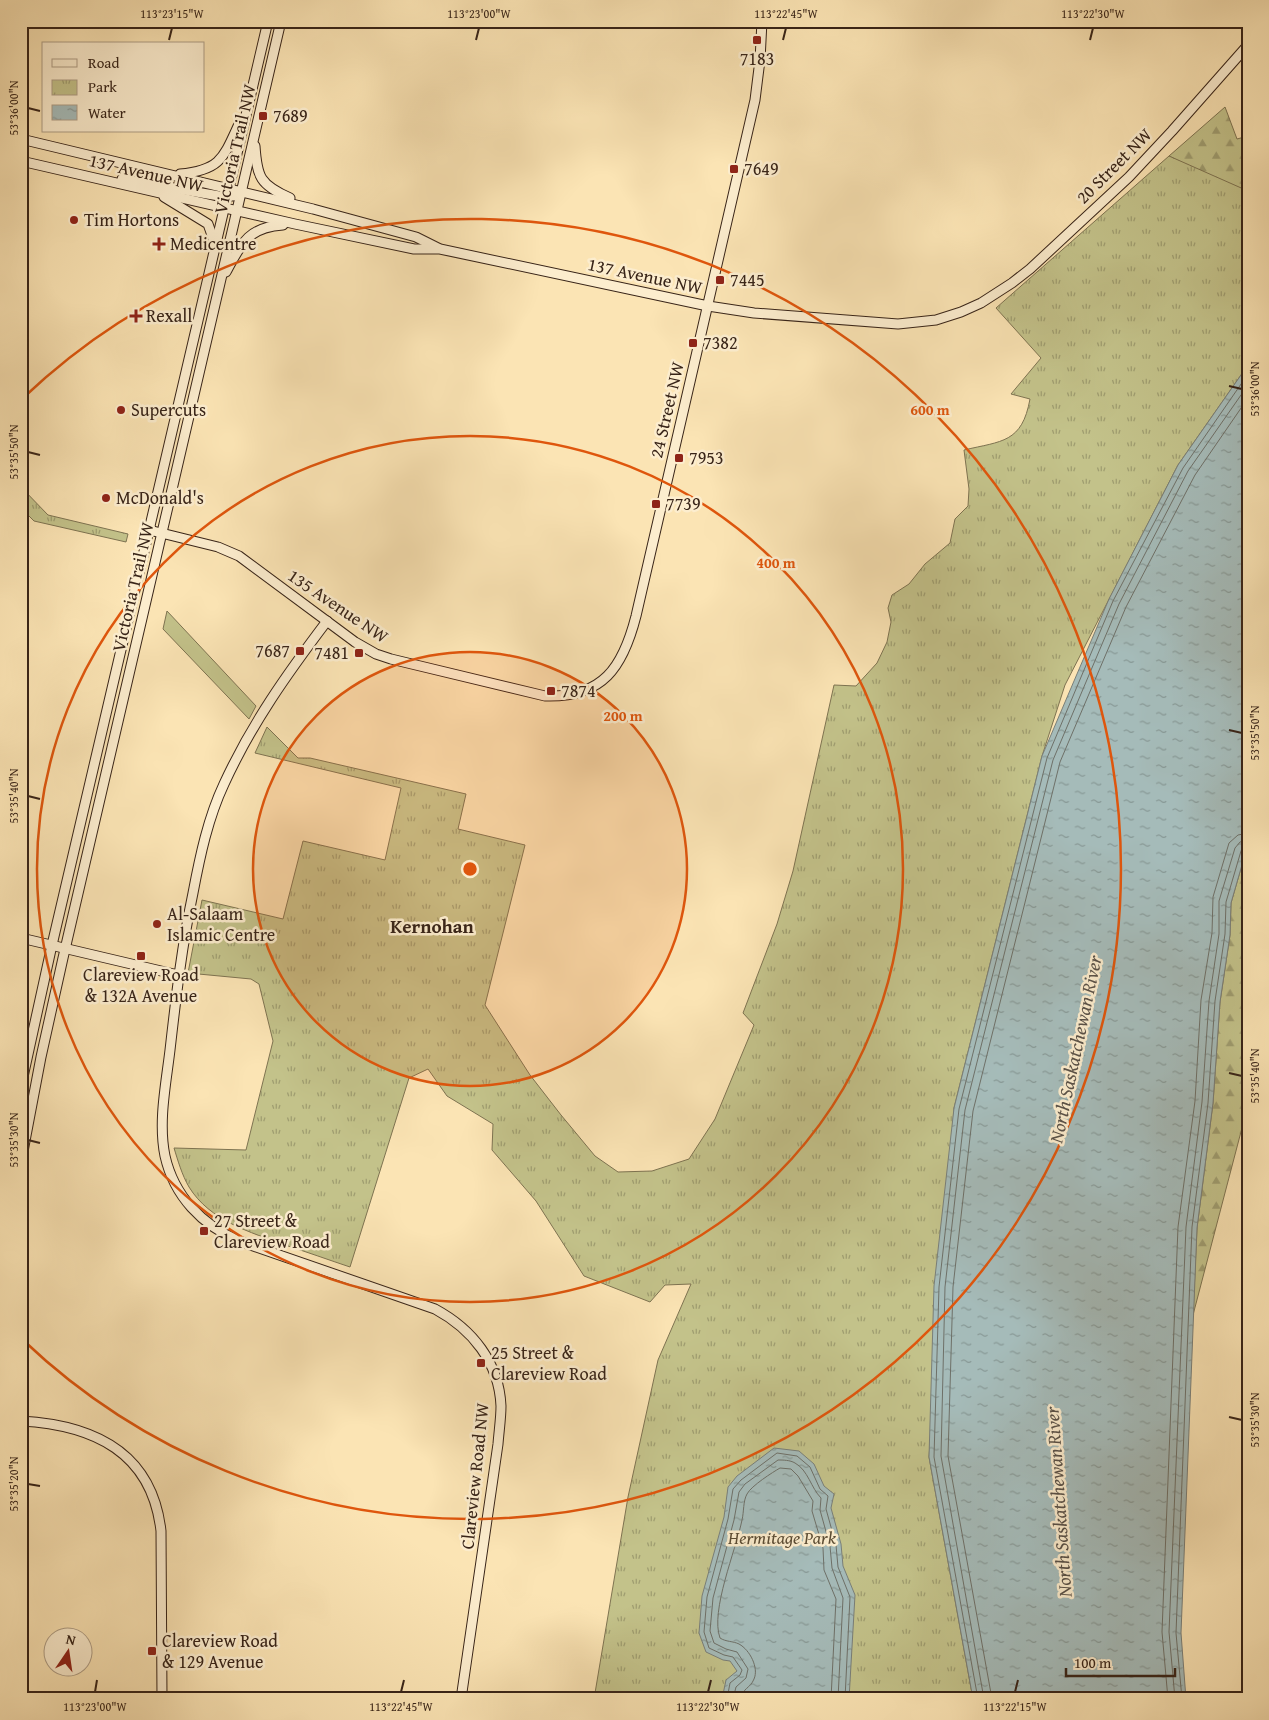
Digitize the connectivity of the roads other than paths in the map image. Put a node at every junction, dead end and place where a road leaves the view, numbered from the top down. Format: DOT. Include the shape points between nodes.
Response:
graph roads {
  1 [pos="268,21"];
  2 [pos="281,21"];
  3 [pos="762,21"];
  4 [pos="1248,45"];
  5 [pos="247,106"];
  6 [pos="254,136"];
  7 [pos="21,139"];
  8 [pos="21,161"];
  9 [pos="72,173"];
  10 [pos="174,175"];
  11 [pos="242,191"];
  12 [pos="156,192"];
  13 [pos="228,192"];
  14 [pos="313,208"];
  15 [pos="224,209"];
  16 [pos="237,212"];
  17 [pos="295,224"];
  18 [pos="215,245"];
  19 [pos="440,249"];
  20 [pos="221,281"];
  21 [pos="991,298"];
  22 [pos="708,306"];
  23 [pos="149,530"];
  24 [pos="162,534"];
  25 [pos="327,621"];
  26 [pos="602,680"];
  27 [pos="21,938"];
  28 [pos="52,945"];
  29 [pos="65,948"];
  30 [pos="178,975"];
  31 [pos="21,1086"];
  32 [pos="21,1162"];
  33 [pos="21,1421"];
  34 [pos="162,1699"];
  35 [pos="462,1699"];
  1 -- 5 [label="street, Victoria Trail NW"];
  2 -- 6 [label="street, Victoria Trail NW"];
  3 -- 22 [label="street, 24 Street NW" via="755,100"];
  4 -- 21 [label="street, 20 Street NW" via="1129,178 1024,274"];
  5 -- 10 [label="street" via="218,162 197,172"];
  5 -- 13 [label="street, Victoria Trail NW"];
  6 -- 11 [label="street, Victoria Trail NW"];
  6 -- 14 [label="street" via="256,167 264,184"];
  7 -- 10 [label="street, 137 Avenue NW"];
  8 -- 9 [label="street, 137 Avenue NW"];
  9 -- 12 [label="street, 137 Avenue NW"];
  9 -- 13 [label="street"];
  10 -- 13 [label="street, 137 Avenue NW"];
  11 -- 13 [label="street, 137 Avenue NW"];
  11 -- 14 [label="street, 137 Avenue NW"];
  11 -- 16 [label="street, Victoria Trail NW"];
  12 -- 15 [label="street, 137 Avenue NW"];
  12 -- 18 [label="street" via="208,224"];
  13 -- 15 [label="street, Victoria Trail NW"];
  14 -- 19 [label="street, 137 Avenue NW" via="416,237"];
  15 -- 16 [label="street, 137 Avenue NW"];
  15 -- 18 [label="street, Victoria Trail NW"];
  16 -- 17 [label="street, 137 Avenue NW"];
  16 -- 20 [label="street, Victoria Trail NW"];
  17 -- 19 [label="street, 137 Avenue NW" via="414,249"];
  17 -- 20 [label="street" via="269,226 249,235"];
  18 -- 23 [label="street, Victoria Trail NW"];
  19 -- 22 [label="street, 137 Avenue NW"];
  20 -- 24 [label="street, Victoria Trail NW"];
  21 -- 22 [label="street, 137 Avenue NW" via="948,316 898,324 754,313"];
  22 -- 26 [label="street, 24 Street NW" via="630,639 616,666"];
  23 -- 24 [label="street, 135 Avenue NW"];
  23 -- 28 [label="street, Victoria Trail NW"];
  24 -- 25 [label="street, 135 Avenue NW" via="239,556"];
  24 -- 29 [label="street, Victoria Trail NW"];
  25 -- 26 [label="street, 135 Avenue NW" via="376,654 535,694 566,695 586,690"];
  25 -- 30 [label="street, Clareview Road NW" via="259,717 223,786 199,861"];
  27 -- 28 [label="street"];
  28 -- 29 [label="street"];
  28 -- 31 [label="street, Victoria Trail NW"];
  29 -- 30 [label="street"];
  29 -- 32 [label="street, Victoria Trail NW"];
  30 -- 35 [label="street, Clareview Road NW" via="164,1112 164,1142 170,1169 190,1208 209,1225 239,1241 435,1308 477,1342 494,1370 501,1406 498,1444"];
  33 -- 34 [label="street" via="72,1428 102,1439 127,1458 149,1487 158,1511 161,1532"];
}
